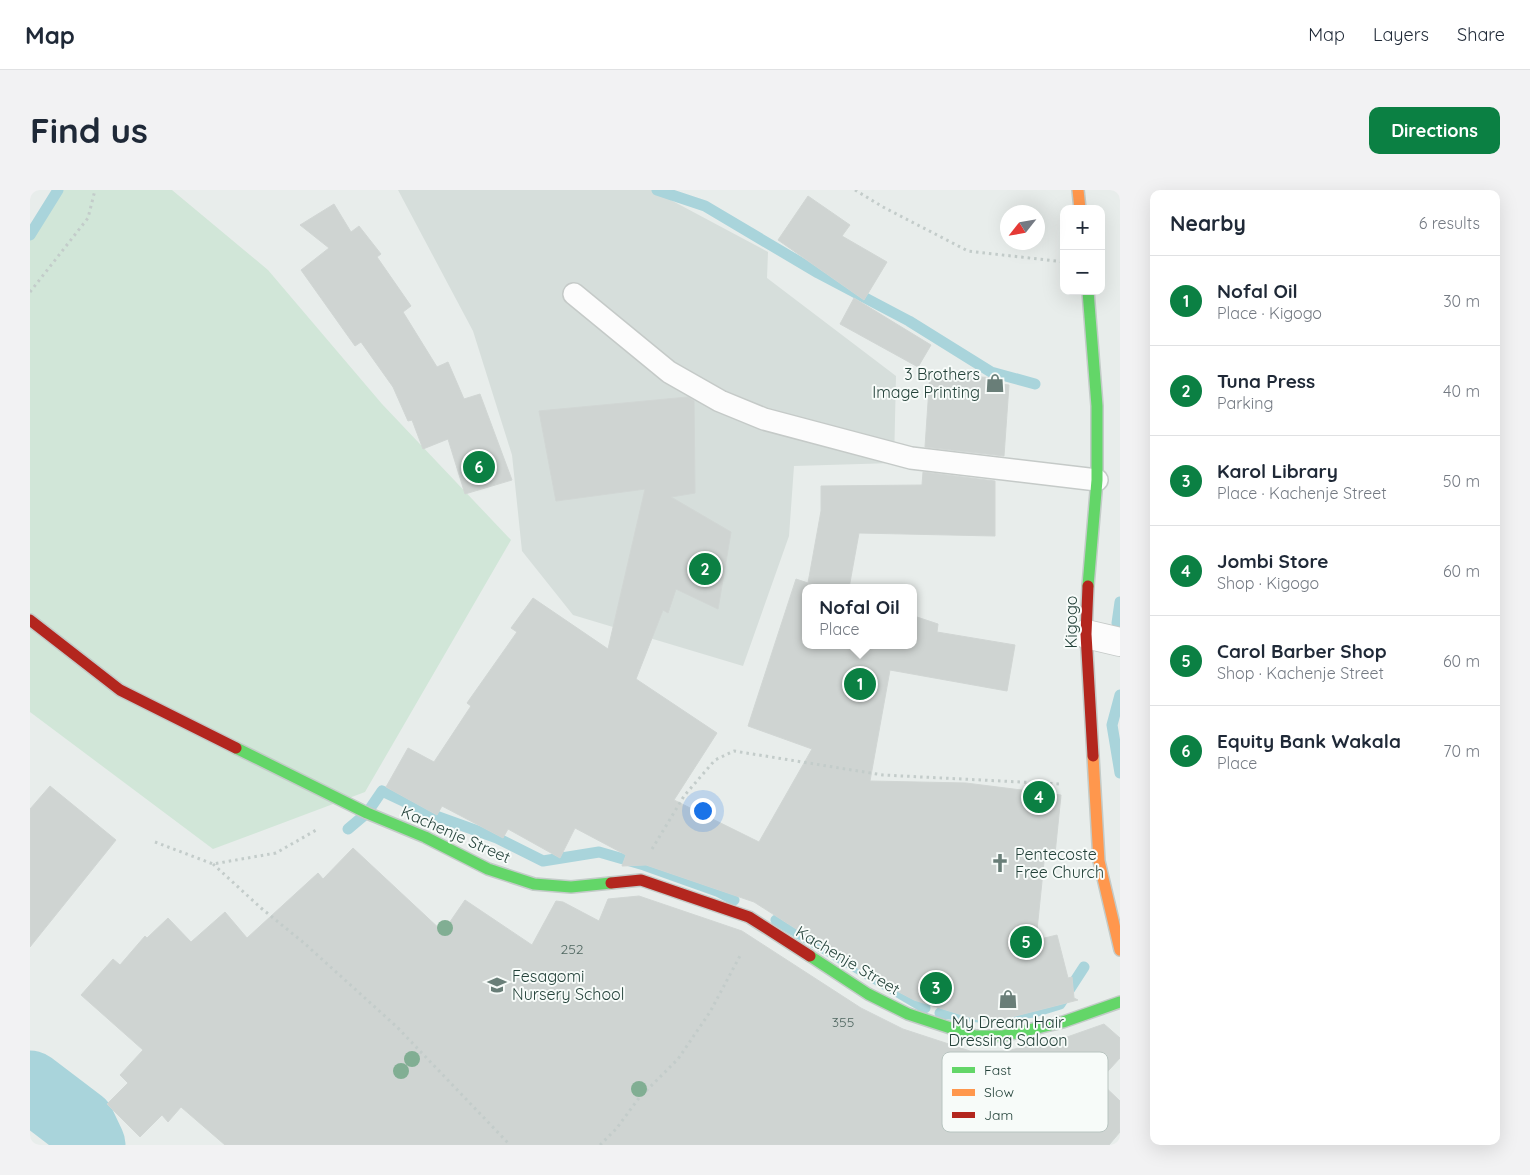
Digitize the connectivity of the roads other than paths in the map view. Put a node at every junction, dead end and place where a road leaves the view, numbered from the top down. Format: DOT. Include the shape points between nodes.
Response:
graph roads {
  1 [pos="1078,190"];
  2 [pos="1080,205"];
  3 [pos="574,294"];
  4 [pos="1088,295"];
  5 [pos="1097,480"];
  6 [pos="30,620"];
  7 [pos="1086,634"];
  8 [pos="1120,642"];
  9 [pos="1120,950"];
  10 [pos="1120,1002"];
  1 -- 2 [label="street"];
  3 -- 5 [label="lane" via="669,372 720,401 764,419 911,458"];
  4 -- 5 [label="street, Kigogo" via="1097,406"];
  5 -- 7 [label="street, Kigogo"];
  6 -- 10 [label="street, Kachenje Street" via="120,690 488,869 534,884 571,887 641,880 750,917 868,994 915,1017 975,1036 1002,1036 1054,1024"];
  7 -- 8 [label="street"];
  7 -- 9 [label="street, Kigogo" via="1099,861"];
}
